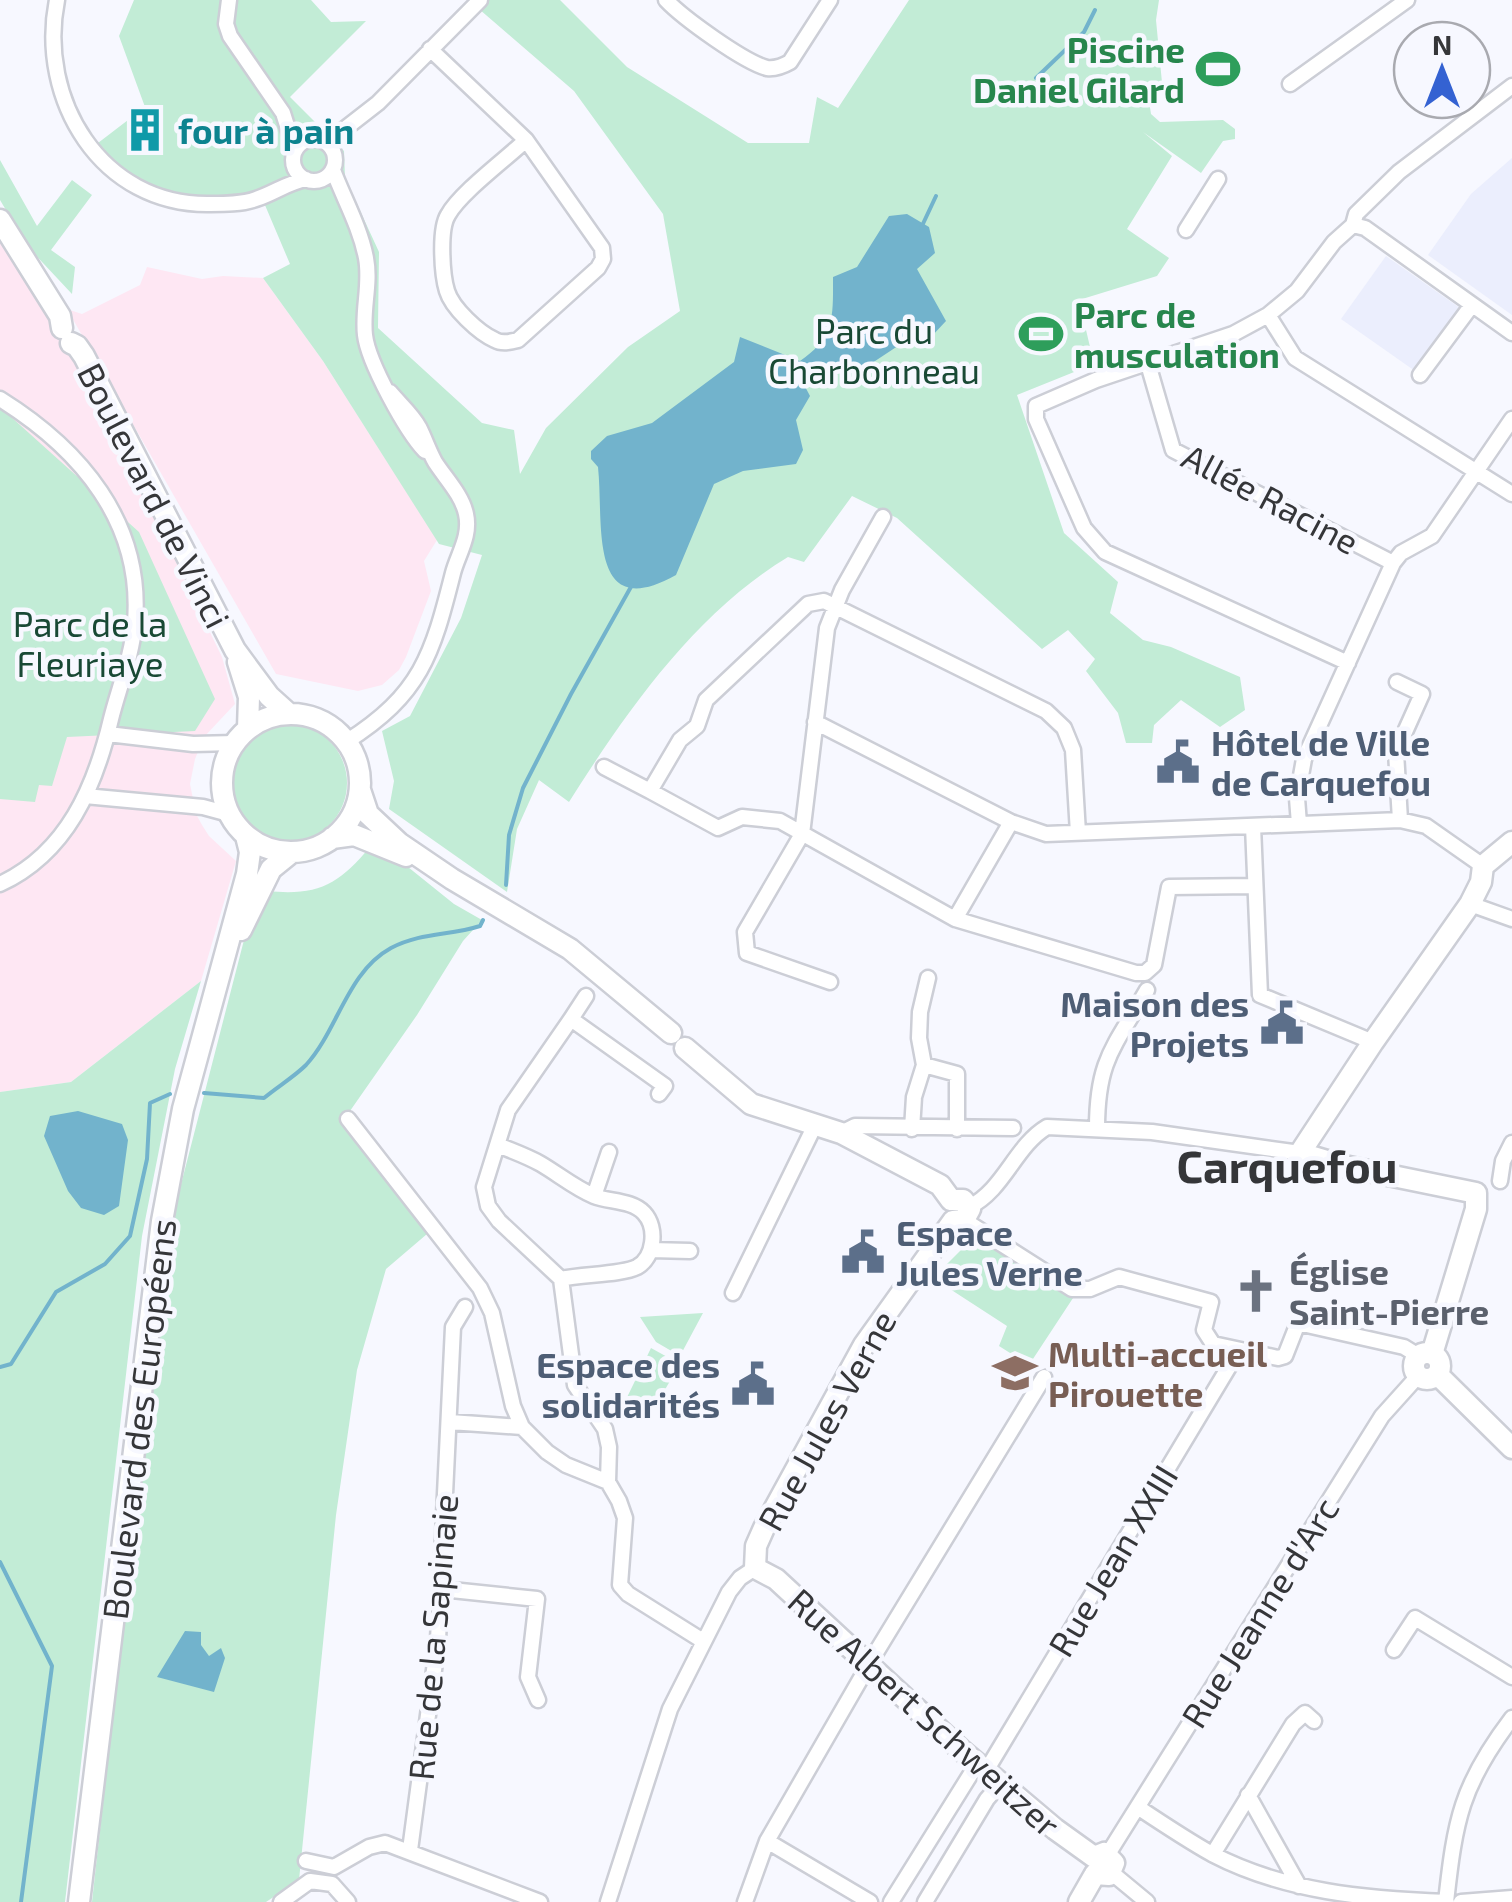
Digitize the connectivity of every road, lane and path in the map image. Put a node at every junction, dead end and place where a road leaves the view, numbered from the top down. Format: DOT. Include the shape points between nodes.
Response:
graph roads {
  1 [pos="57,0"];
  2 [pos="228,0"];
  3 [pos="480,0"];
  4 [pos="666,0"];
  5 [pos="830,0"];
  6 [pos="1407,0"];
  7 [pos="430,48"];
  8 [pos="1290,84"];
  9 [pos="1512,86"];
  10 [pos="283,113"];
  11 [pos="342,131"];
  12 [pos="316,139"];
  13 [pos="526,140"];
  14 [pos="334,153"];
  15 [pos="294,158"];
  16 [pos="333,170"];
  17 [pos="312,180"];
  18 [pos="1218,180"];
  19 [pos="284,184"];
  20 [pos="350,211"];
  21 [pos="0,220"];
  22 [pos="1353,225"];
  23 [pos="1186,230"];
  24 [pos="1472,305"];
  25 [pos="1268,315"];
  26 [pos="1512,333"];
  27 [pos="1148,364"];
  28 [pos="1420,375"];
  29 [pos="0,399"];
  30 [pos="1512,419"];
  31 [pos="1476,470"];
  32 [pos="1512,494"];
  33 [pos="883,517"];
  34 [pos="1393,563"];
  35 [pos="837,606"];
  36 [pos="235,650"];
  37 [pos="1348,663"];
  38 [pos="1397,682"];
  39 [pos="290,714"];
  40 [pos="815,722"];
  41 [pos="108,734"];
  42 [pos="241,736"];
  43 [pos="346,742"];
  44 [pos="604,768"];
  45 [pos="360,790"];
  46 [pos="650,792"];
  47 [pos="85,796"];
  48 [pos="230,814"];
  49 [pos="1400,820"];
  50 [pos="1012,822"];
  51 [pos="1298,824"];
  52 [pos="1254,826"];
  53 [pos="1078,833"];
  54 [pos="802,834"];
  55 [pos="246,836"];
  56 [pos="332,838"];
  57 [pos="1512,842"];
  58 [pos="292,852"];
  59 [pos="1483,866"];
  60 [pos="452,879"];
  61 [pos="0,884"];
  62 [pos="1254,886"];
  63 [pos="1470,904"];
  64 [pos="954,919"];
  65 [pos="1512,919"];
  66 [pos="230,943"];
  67 [pos="928,978"];
  68 [pos="830,982"];
  69 [pos="1147,990"];
  70 [pos="586,996"];
  71 [pos="571,1019"];
  72 [pos="1373,1042"];
  73 [pos="924,1066"];
  74 [pos="659,1094"];
  75 [pos="348,1119"];
  76 [pos="816,1123"];
  77 [pos="912,1128"];
  78 [pos="1013,1128"];
  79 [pos="1097,1128"];
  80 [pos="957,1129"];
  81 [pos="841,1133"];
  82 [pos="1512,1143"];
  83 [pos="498,1145"];
  84 [pos="609,1152"];
  85 [pos="1300,1153"];
  86 [pos="1506,1181"];
  87 [pos="1476,1193"];
  88 [pos="594,1196"];
  89 [pos="959,1212"];
  90 [pos="651,1250"];
  91 [pos="690,1251"];
  92 [pos="561,1279"];
  93 [pos="733,1293"];
  94 [pos="465,1307"];
  95 [pos="1239,1350"];
  96 [pos="1426,1365"];
  97 [pos="1044,1377"];
  98 [pos="450,1422"];
  99 [pos="522,1427"];
  100 [pos="1512,1448"];
  101 [pos="608,1482"];
  102 [pos="756,1568"];
  103 [pos="442,1589"];
  104 [pos="703,1641"];
  105 [pos="1394,1650"];
  106 [pos="869,1665"];
  107 [pos="1512,1677"];
  108 [pos="538,1700"];
  109 [pos="1512,1718"];
  110 [pos="1314,1721"];
  111 [pos="988,1773"];
  112 [pos="1248,1795"];
  113 [pos="1139,1808"];
  114 [pos="767,1841"];
  115 [pos="410,1850"];
  116 [pos="1213,1854"];
  117 [pos="306,1861"];
  118 [pos="1102,1864"];
  119 [pos="1299,1886"];
  120 [pos="1512,1898"];
  121 [pos="79,1902"];
  122 [pos="282,1902"];
  123 [pos="348,1902"];
  124 [pos="540,1902"];
  125 [pos="608,1902"];
  126 [pos="746,1902"];
  127 [pos="870,1902"];
  128 [pos="891,1902"];
  129 [pos="925,1902"];
  130 [pos="1079,1902"];
  131 [pos="1147,1902"];
  132 [pos="1446,1902"];
  133 [pos="1462,1902"];
  1 -- 19 [label="street" via="52,46 60,94 110,171 156,196 200,204 255,199"];
  2 -- 10 [label="street" via="226,24 237,50"];
  3 -- 7 [label="street"];
  4 -- 5 [label="street" via="710,36 766,68 790,62"];
  6 -- 8 [label="street"];
  7 -- 11 [label="street"];
  7 -- 13 [label="street"];
  9 -- 22 [label="street" via="1399,172"];
  10 -- 12 [label="street"];
  10 -- 15 [label="street"];
  11 -- 12 [label="street"];
  11 -- 14 [label="street"];
  12 -- 14 [label="street"];
  12 -- 15 [label="street"];
  13 -- 13 [label="street" via="596,236 603,259 569,296 506,343 455,307 442,236 453,207"];
  14 -- 16 [label="street"];
  15 -- 17 [label="street"];
  15 -- 19 [label="street"];
  16 -- 17 [label="street"];
  16 -- 20 [label="street"];
  17 -- 19 [label="street"];
  17 -- 20 [label="street"];
  18 -- 23 [label="street"];
  20 -- 43 [label="street" via="366,260 367,349 418,425 467,523 447,602 418,676 402,699"];
  21 -- 36 [label="street, Boulevard de Vinci" via="85,359"];
  22 -- 24 [label="street"];
  22 -- 25 [label="street"];
  24 -- 26 [label="street"];
  24 -- 28 [label="street"];
  25 -- 27 [label="street"];
  25 -- 31 [label="street" via="1295,358"];
  27 -- 34 [label="street, Allée Racine" via="1173,450"];
  27 -- 37 [label="street" via="1036,406 1036,420 1084,528 1105,552"];
  29 -- 41 [label="street" via="78,460 111,509 130,559 135,622"];
  30 -- 31 [label="street"];
  31 -- 32 [label="street"];
  31 -- 34 [label="street" via="1432,536"];
  33 -- 35 [label="street"];
  34 -- 37 [label="street"];
  35 -- 40 [label="street" via="827,628"];
  35 -- 46 [label="street" via="808,604 706,700 698,726 680,740"];
  35 -- 53 [label="street" via="1046,711 1064,728 1072,750"];
  36 -- 39 [label="street, Boulevard de Vinci"];
  36 -- 42 [label="street, Boulevard de Vinci" via="249,697"];
  37 -- 51 [label="street" via="1304,759"];
  38 -- 49 [label="street" via="1422,694 1396,752"];
  39 -- 42 [label="street" via="260,721"];
  39 -- 43 [label="street" via="327,724"];
  40 -- 50 [label="street"];
  40 -- 54 [label="street"];
  41 -- 42 [label="street" via="193,744"];
  41 -- 47 [label="street"];
  42 -- 48 [label="street" via="225,762 222,783"];
  43 -- 45 [label="street" via="358,764"];
  44 -- 46 [label="street"];
  45 -- 56 [label="street" via="351,817"];
  45 -- 60 [label="street" via="378,825"];
  46 -- 54 [label="street" via="718,828 742,817 780,821"];
  47 -- 48 [label="street"];
  47 -- 61 [label="street" via="52,848"];
  48 -- 55 [label="street"];
  49 -- 51 [label="street"];
  49 -- 59 [label="street" via="1426,826"];
  50 -- 53 [label="street" via="1046,834"];
  50 -- 64 [label="street"];
  51 -- 52 [label="street"];
  52 -- 53 [label="street"];
  52 -- 62 [label="street"];
  54 -- 64 [label="street"];
  54 -- 68 [label="street" via="745,932 747,953"];
  55 -- 58 [label="street"];
  55 -- 66 [label="street" via="250,858"];
  56 -- 58 [label="street"];
  56 -- 60 [label="street" via="354,835"];
  57 -- 59 [label="street"];
  58 -- 66 [label="street" via="271,869"];
  59 -- 63 [label="street"];
  60 -- 76 [label="street" via="580,956 752,1104"];
  62 -- 64 [label="street" via="1169,888 1154,965 1145,972"];
  62 -- 72 [label="street" via="1260,995"];
  63 -- 65 [label="street"];
  63 -- 72 [label="street"];
  66 -- 121 [label="street, Boulevard des Européens" via="183,1110 162,1221"];
  67 -- 73 [label="street" via="918,1038"];
  69 -- 79 [label="street" via="1104,1062"];
  70 -- 71 [label="street"];
  71 -- 74 [label="street" via="665,1086"];
  71 -- 83 [label="street" via="508,1110"];
  72 -- 85 [label="street"];
  73 -- 77 [label="street"];
  73 -- 80 [label="street" via="956,1074"];
  75 -- 99 [label="street" via="480,1288"];
  76 -- 81 [label="street"];
  76 -- 93 [label="street"];
  77 -- 80 [label="street"];
  77 -- 81 [label="street" via="855,1126"];
  78 -- 80 [label="street"];
  79 -- 85 [label="street"];
  79 -- 89 [label="street, Rue Jules Verne" via="1047,1127 989,1194"];
  81 -- 89 [label="street" via="940,1186"];
  82 -- 86 [label="street" via="1504,1160"];
  83 -- 88 [label="street"];
  83 -- 92 [label="street" via="484,1187 488,1206"];
  84 -- 88 [label="street"];
  85 -- 87 [label="street"];
  86 -- 87 [label="street"];
  87 -- 96 [label="street"];
  88 -- 90 [label="street" via="646,1214"];
  89 -- 95 [label="street" via="1072,1289 1125,1278 1210,1302 1204,1330 1214,1344"];
  89 -- 102 [label="street, Rue Jules Verne" via="864,1345 758,1539"];
  90 -- 91 [label="street"];
  90 -- 92 [label="street" via="628,1272"];
  92 -- 101 [label="street" via="575,1385 605,1429"];
  94 -- 98 [label="street, Rue de la Sapinaie" via="453,1327"];
  95 -- 96 [label="street" via="1285,1356 1304,1325 1404,1347"];
  95 -- 111 [label="street, Rue Jean XXIII"];
  96 -- 100 [label="street"];
  96 -- 113 [label="street, Rue Jeanne d'Arc" via="1382,1416"];
  97 -- 106 [label="street"];
  98 -- 99 [label="street"];
  98 -- 103 [label="street, Rue de la Sapinaie"];
  99 -- 101 [label="street" via="547,1452"];
  101 -- 104 [label="street" via="625,1518 620,1585"];
  102 -- 104 [label="street, Rue Jules Verne" via="735,1584"];
  102 -- 106 [label="street, Rue Albert Schweitzer"];
  103 -- 108 [label="street" via="538,1599 528,1678"];
  103 -- 115 [label="street, Rue de la Sapinaie"];
  104 -- 125 [label="street, Rue Jules Verne" via="670,1709"];
  105 -- 107 [label="street" via="1415,1618"];
  106 -- 111 [label="street, Rue Albert Schweitzer"];
  106 -- 114 [label="street"];
  109 -- 132 [label="street" via="1467,1788 1452,1841"];
  110 -- 112 [label="street" via="1305,1713 1293,1724"];
  111 -- 118 [label="street, Rue Albert Schweitzer"];
  111 -- 128 [label="street"];
  111 -- 129 [label="street" via="987,1799"];
  112 -- 116 [label="street"];
  112 -- 119 [label="street"];
  113 -- 116 [label="street"];
  113 -- 118 [label="street, Rue Jeanne d'Arc"];
  114 -- 126 [label="street"];
  114 -- 127 [label="street"];
  115 -- 117 [label="street" via="385,1843 334,1867"];
  115 -- 124 [label="street"];
  116 -- 119 [label="street"];
  118 -- 130 [label="street"];
  118 -- 131 [label="street, Rue Albert Schweitzer"];
  119 -- 132 [label="street"];
  120 -- 133 [label="street"];
  122 -- 123 [label="street" via="310,1881 332,1884"];
}
